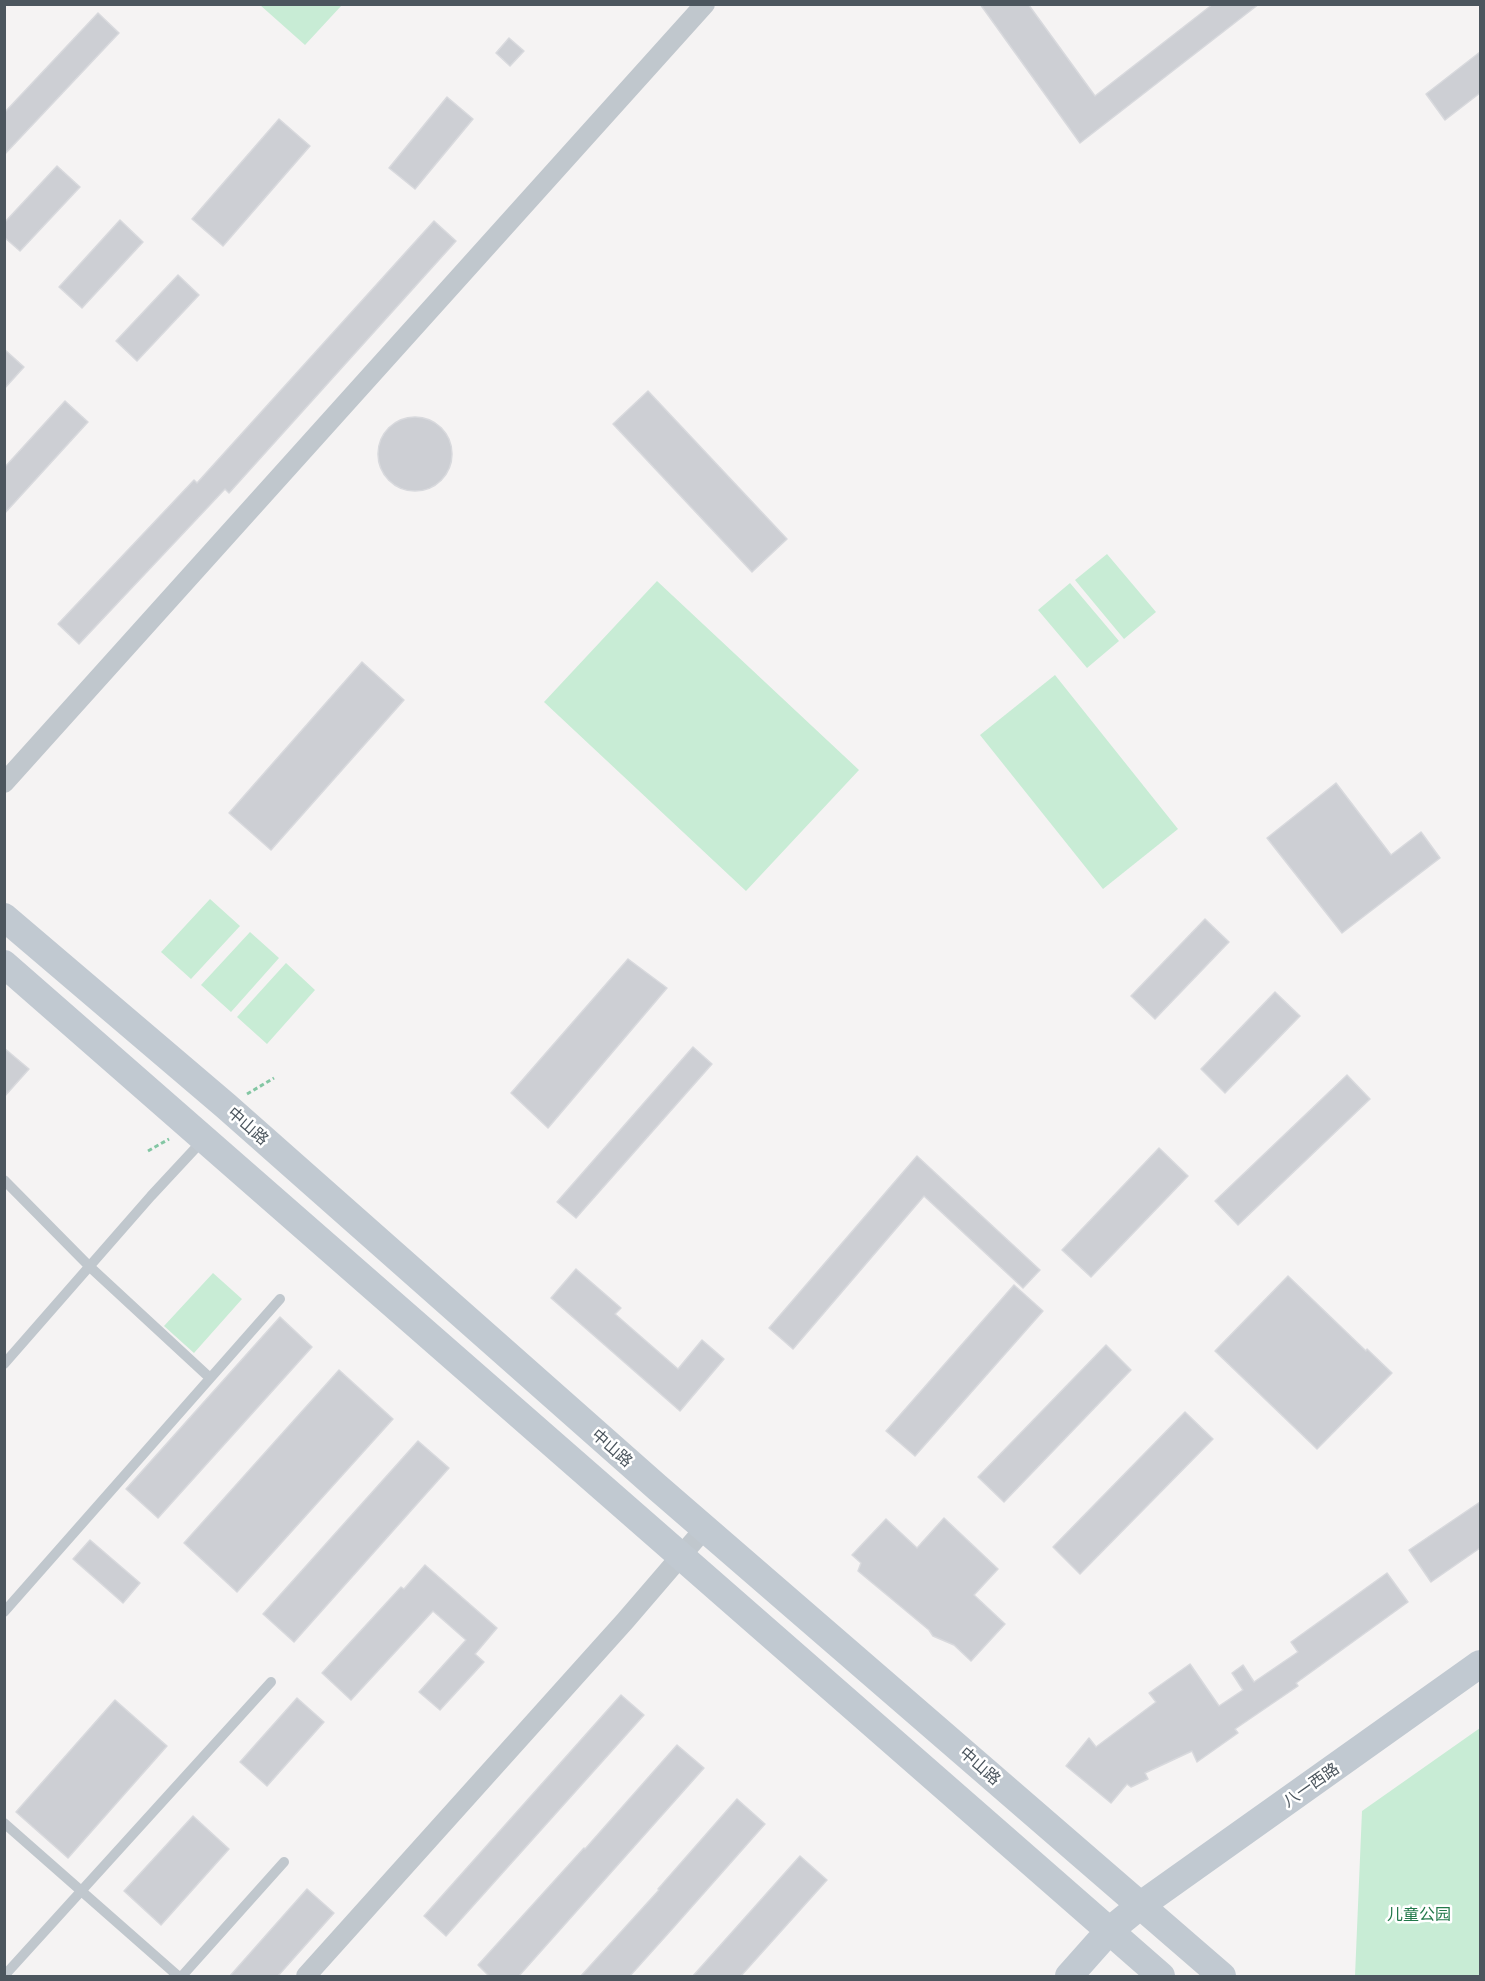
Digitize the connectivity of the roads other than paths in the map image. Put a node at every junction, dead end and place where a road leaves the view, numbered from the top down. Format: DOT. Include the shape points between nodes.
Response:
graph roads {
  1 [pos="705,4"];
  2 [pos="4,783"];
  3 [pos="4,917"];
  4 [pos="4,964"];
  5 [pos="204,1139"];
  6 [pos="4,1180"];
  7 [pos="90,1267"];
  8 [pos="280,1299"];
  9 [pos="4,1364"];
  10 [pos="210,1378"];
  11 [pos="705,1528"];
  12 [pos="681,1556"];
  13 [pos="4,1612"];
  14 [pos="1480,1664"];
  15 [pos="271,1682"];
  16 [pos="4,1822"];
  17 [pos="284,1862"];
  18 [pos="81,1891"];
  19 [pos="1141,1905"];
  20 [pos="1109,1931"];
  21 [pos="4,1976"];
  22 [pos="180,1977"];
  23 [pos="306,1977"];
  24 [pos="1069,1977"];
  25 [pos="1161,1977"];
  26 [pos="1222,1977"];
  1 -- 2 [label="street"];
  3 -- 11 [label="main road, 中山路" via="226,1106"];
  4 -- 5 [label="main road"];
  5 -- 7 [label="lane"];
  5 -- 12 [label="main road"];
  6 -- 7 [label="lane"];
  7 -- 9 [label="lane"];
  7 -- 10 [label="lane"];
  8 -- 10 [label="lane"];
  10 -- 13 [label="lane"];
  11 -- 12 [label="street"];
  11 -- 19 [label="main road, 中山路"];
  12 -- 20 [label="main road"];
  12 -- 23 [label="street"];
  14 -- 19 [label="main road, 八一西路"];
  15 -- 18 [label="lane"];
  16 -- 18 [label="lane"];
  17 -- 22 [label="lane"];
  18 -- 21 [label="lane"];
  18 -- 22 [label="lane"];
  19 -- 20 [label="main road, 八一西路"];
  19 -- 26 [label="main road, 中山路"];
  20 -- 24 [label="main road, 八一西路"];
  20 -- 25 [label="main road"];
}
